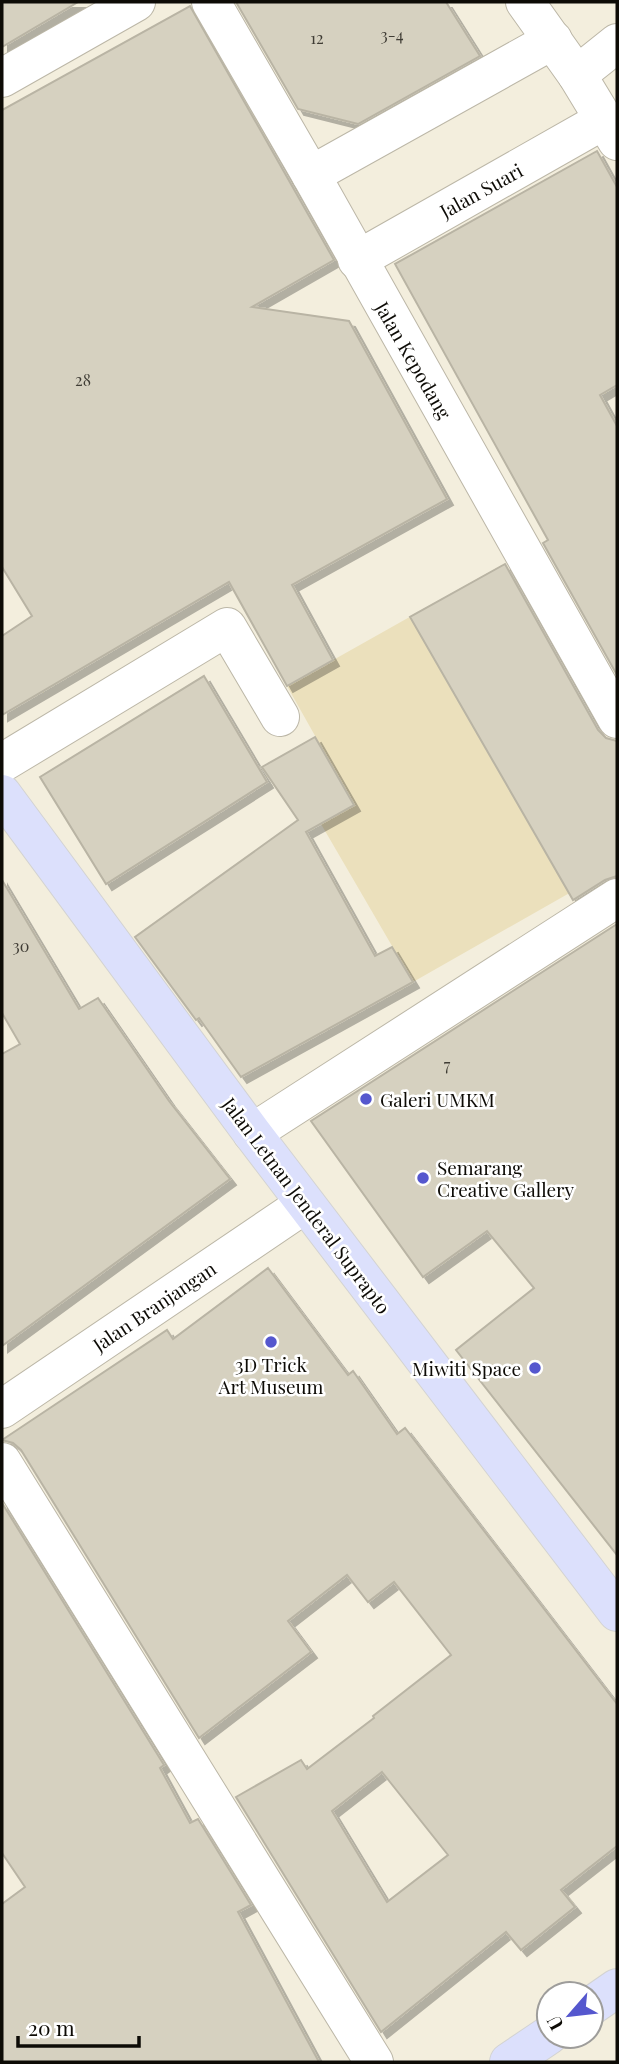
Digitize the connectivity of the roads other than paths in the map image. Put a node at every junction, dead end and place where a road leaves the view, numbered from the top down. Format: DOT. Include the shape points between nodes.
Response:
graph roads {
  1 [pos="136,2"];
  2 [pos="211,2"];
  3 [pos="525,2"];
  4 [pos="553,40"];
  5 [pos="617,43"];
  6 [pos="577,75"];
  7 [pos="2,78"];
  8 [pos="611,131"];
  9 [pos="311,175"];
  10 [pos="357,260"];
  11 [pos="281,717"];
  12 [pos="617,719"];
  13 [pos="2,762"];
  14 [pos="2,794"];
  15 [pos="617,898"];
  16 [pos="252,1133"];
  17 [pos="305,1204"];
  18 [pos="2,1409"];
  19 [pos="2,1462"];
  20 [pos="617,1612"];
  21 [pos="535,2044"];
  22 [pos="374,2062"];
  23 [pos="509,2062"];
  1 -- 7 [label="street"];
  2 -- 9 [label="street, Jalan Kepodang"];
  3 -- 4 [label="street"];
  4 -- 6 [label="street"];
  4 -- 9 [label="street"];
  5 -- 6 [label="street"];
  6 -- 8 [label="street"];
  8 -- 10 [label="street, Jalan Suari"];
  9 -- 10 [label="street, Jalan Kepodang"];
  10 -- 12 [label="street, Jalan Kepodang"];
  11 -- 13 [label="street" via="227,627"];
  14 -- 16 [label="main road, Jalan Letnan Jenderal Suprapto"];
  15 -- 16 [label="street"];
  16 -- 17 [label="main road, Jalan Letnan Jenderal Suprapto"];
  17 -- 18 [label="street, Jalan Branjangan"];
  17 -- 20 [label="main road, Jalan Letnan Jenderal Suprapto"];
  19 -- 22 [label="street"];
  21 -- 23 [label="main road"];
}
